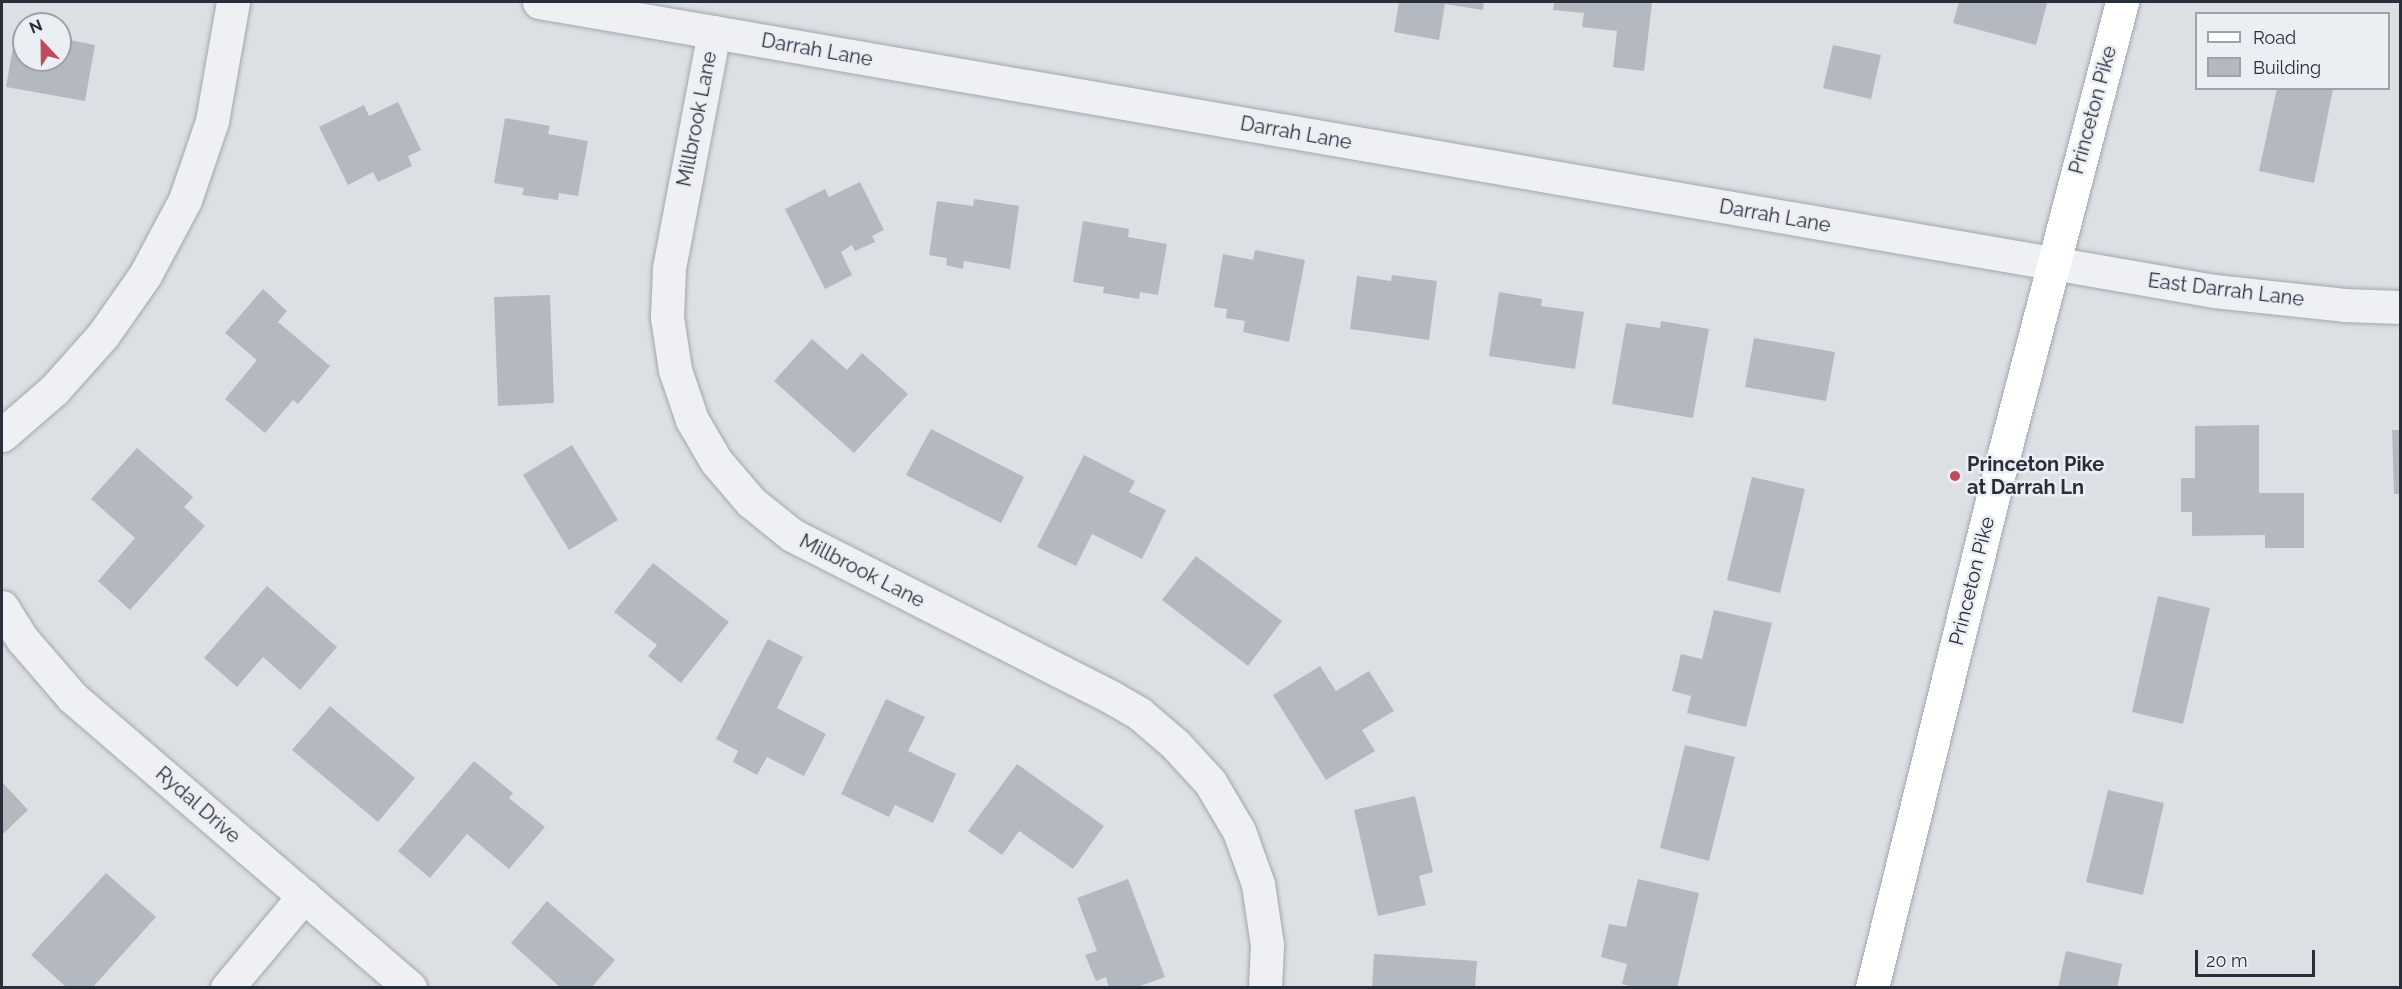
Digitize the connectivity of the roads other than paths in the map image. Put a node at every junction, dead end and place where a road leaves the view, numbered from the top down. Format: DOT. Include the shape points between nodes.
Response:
graph roads {
  1 [pos="232,2"];
  2 [pos="539,2"];
  3 [pos="2122,2"];
  4 [pos="714,32"];
  5 [pos="2053,265"];
  6 [pos="2400,307"];
  7 [pos="2,435"];
  8 [pos="2,607"];
  9 [pos="304,896"];
  10 [pos="227,987"];
  11 [pos="410,987"];
  12 [pos="1265,987"];
  13 [pos="1872,987"];
  1 -- 7 [label="street" via="212,121 184,200 146,275 103,335 54,390"];
  2 -- 4 [label="street, Darrah Lane"];
  3 -- 5 [label="main road, Princeton Pike"];
  4 -- 5 [label="street, Darrah Lane"];
  4 -- 12 [label="street, Millbrook Lane" via="669,269 668,317 675,370 698,430 716,461 751,502 792,535 1111,697 1140,714 1176,744 1210,782 1243,841 1258,884 1263,914 1267,945"];
  5 -- 6 [label="street, East Darrah Lane" via="2214,291"];
  5 -- 13 [label="main road, Princeton Pike"];
  8 -- 9 [label="street, Rydal Drive" via="23,640 72,697"];
  9 -- 10 [label="street"];
  9 -- 11 [label="street, Rydal Drive"];
}
